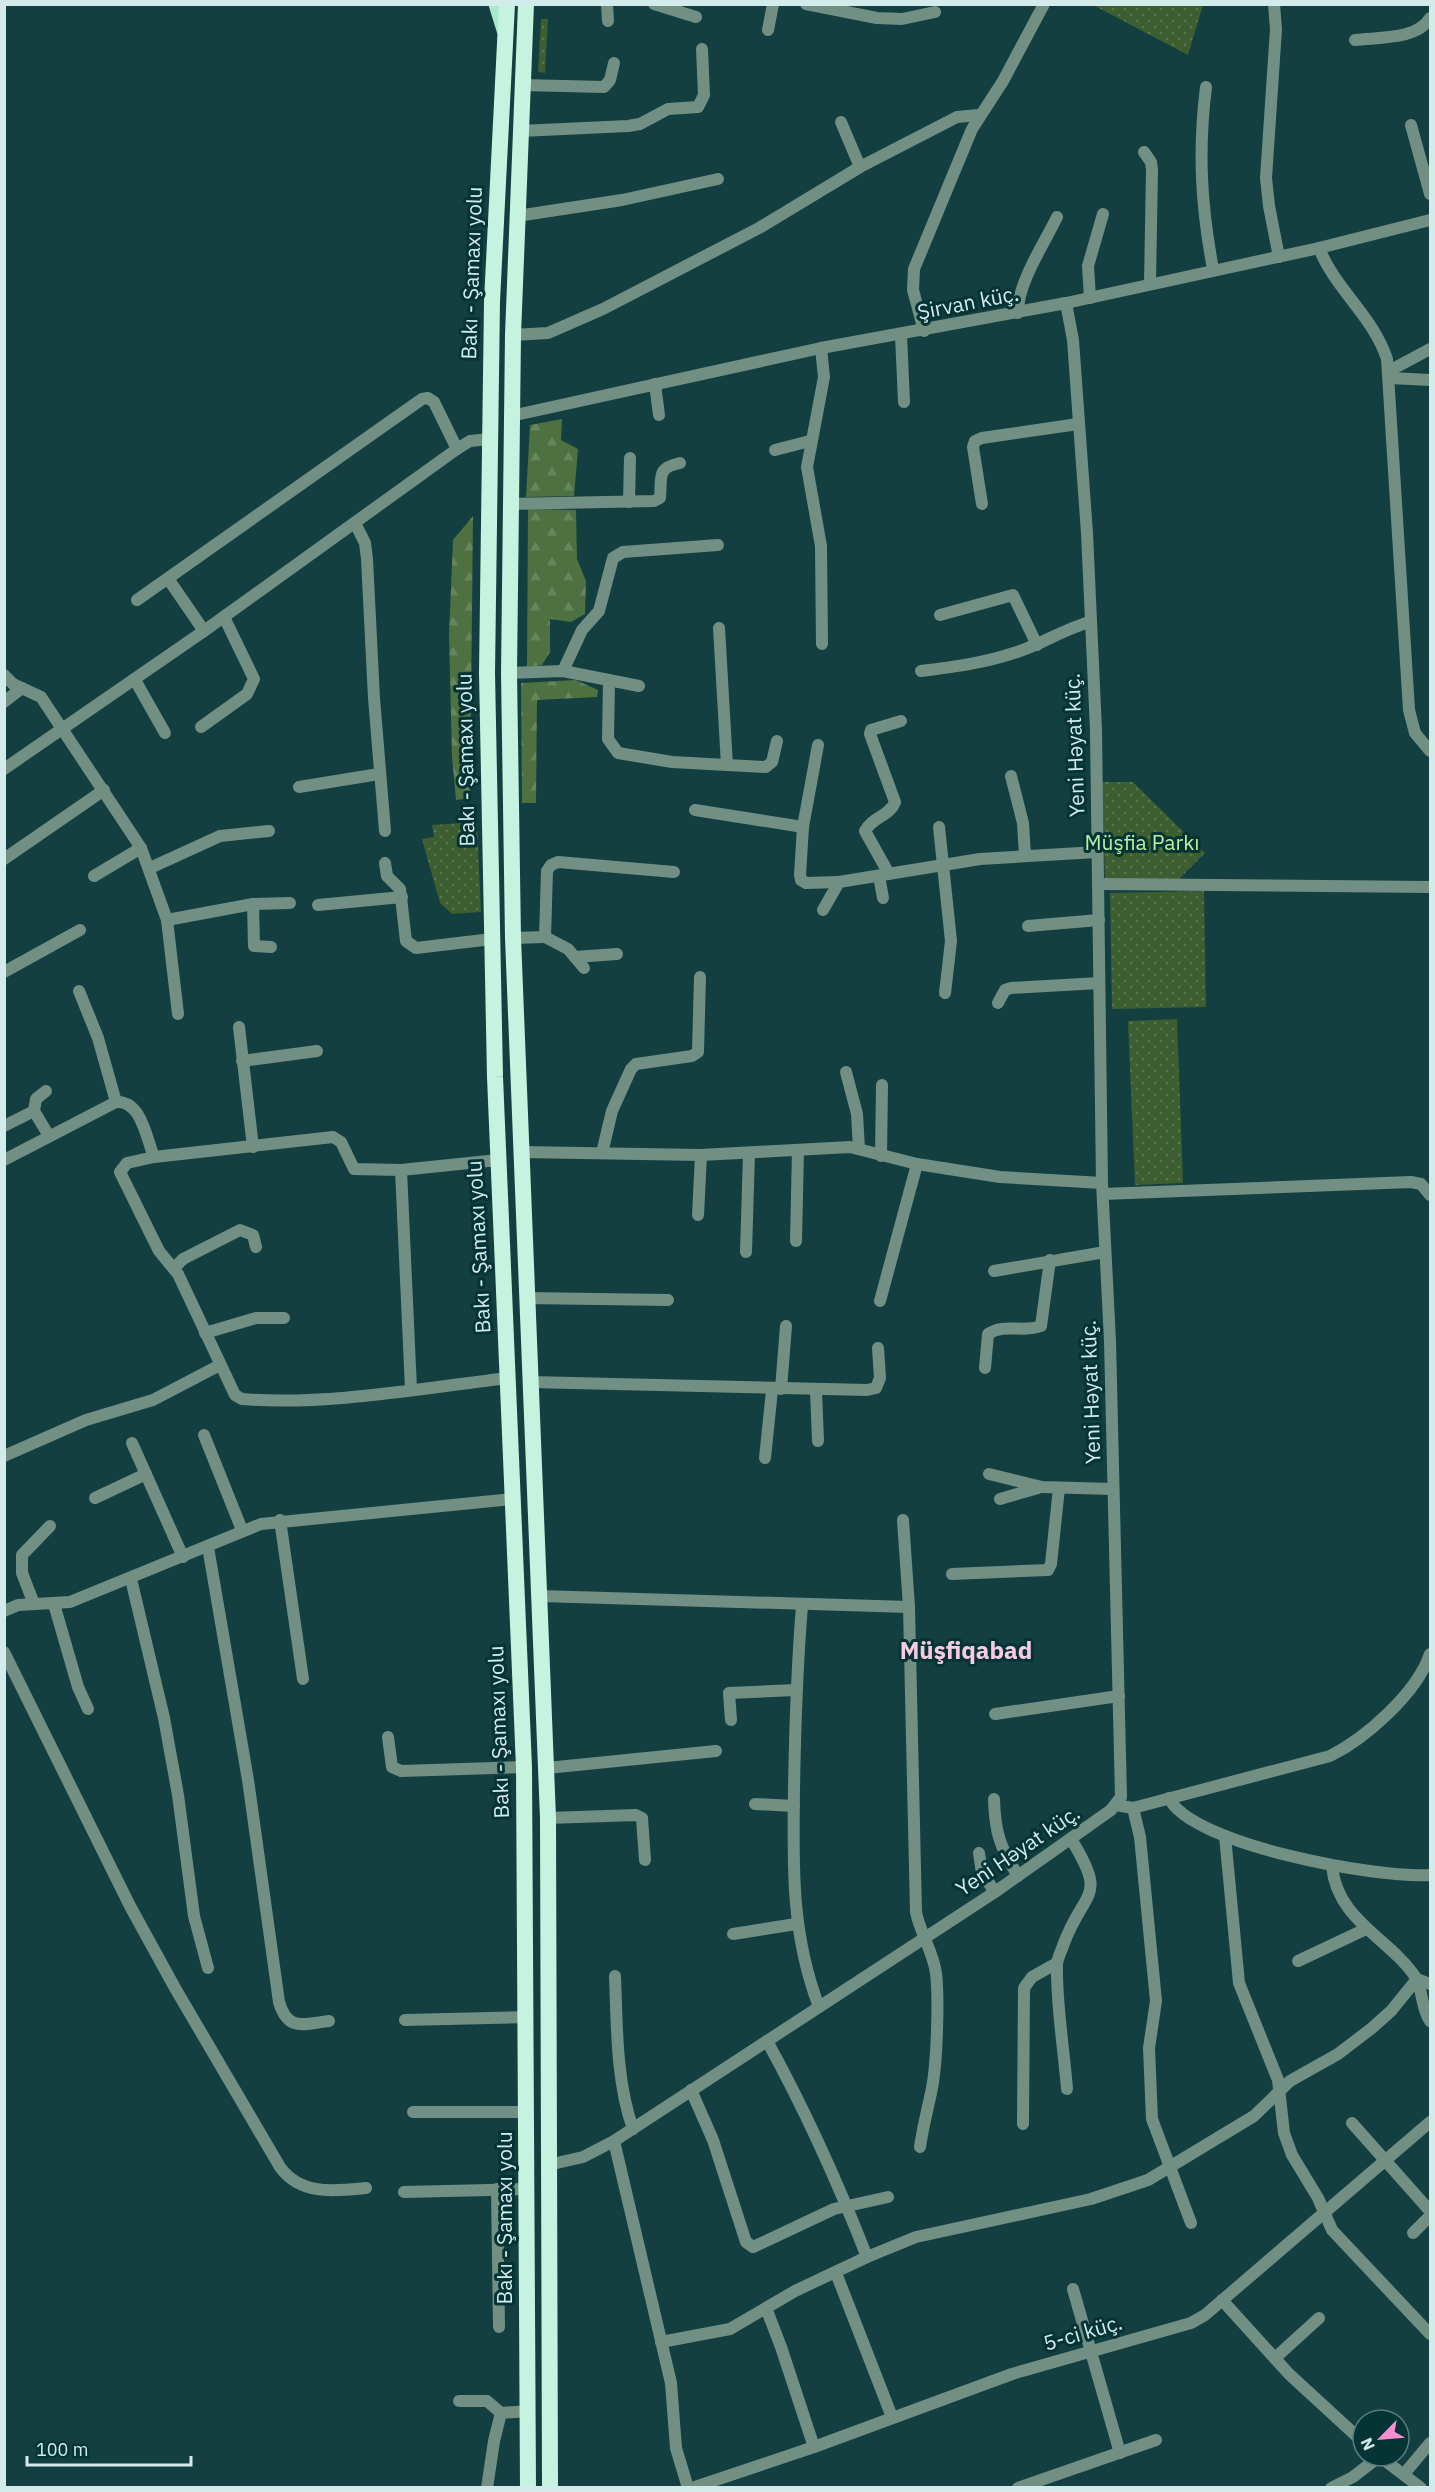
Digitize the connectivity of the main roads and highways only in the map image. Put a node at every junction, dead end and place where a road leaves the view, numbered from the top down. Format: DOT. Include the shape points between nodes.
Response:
graph roads {
  1 [pos="496,4"];
  2 [pos="507,4"];
  3 [pos="526,6"];
  4 [pos="506,38"];
  5 [pos="528,2487"];
  6 [pos="550,2487"];
  1 -- 4 [label="main road"];
  2 -- 4 [label="highway, Bakı - Şamaxı yolu"];
  3 -- 6 [label="highway, Bakı - Şamaxı yolu" via="513,335 509,673 520,1152 547,1768"];
  4 -- 5 [label="highway, Bakı - Şamaxı yolu" via="495,221 487,673 498,1160 524,1767"];
}
